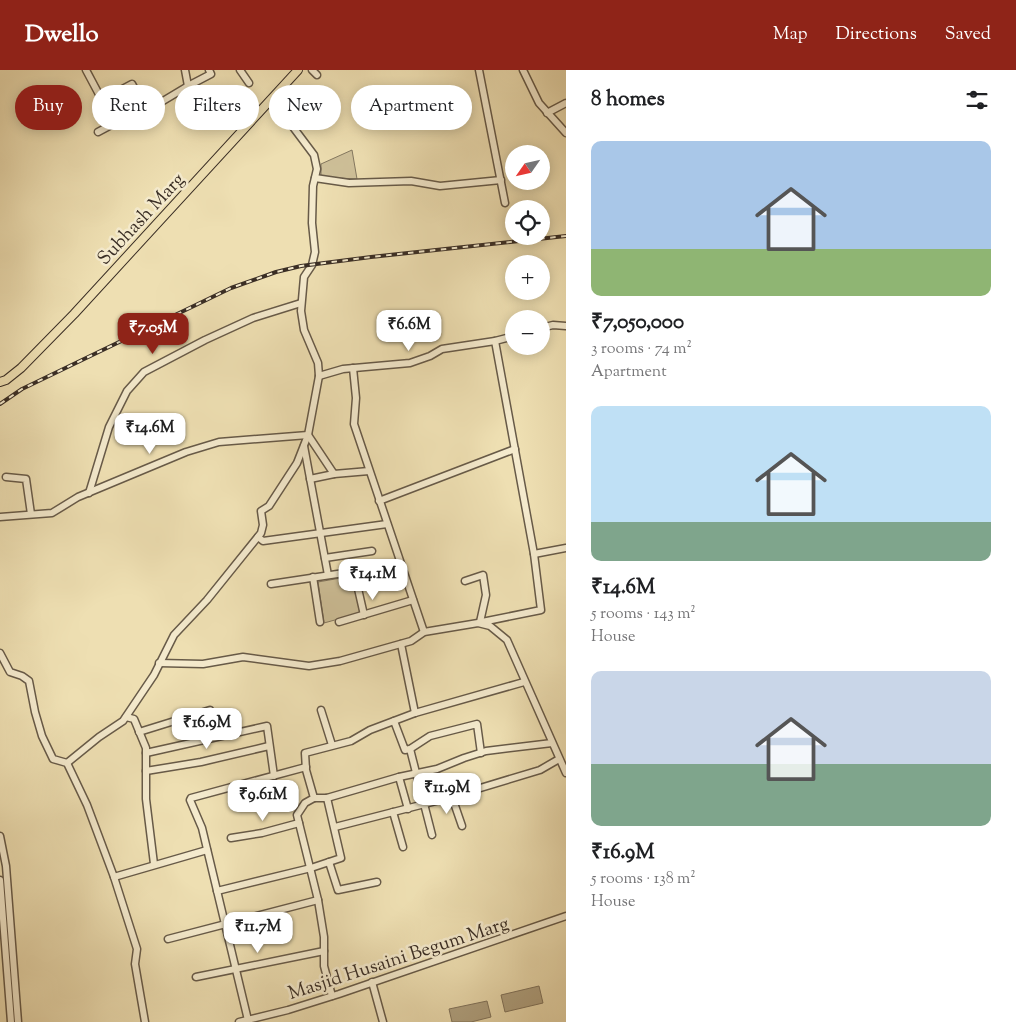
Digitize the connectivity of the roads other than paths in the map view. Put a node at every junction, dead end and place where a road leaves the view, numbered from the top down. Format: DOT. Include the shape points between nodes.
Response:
graph roads {
  1 [pos="86,70"];
  2 [pos="185,70"];
  3 [pos="209,70"];
  4 [pos="240,70"];
  5 [pos="298,70"];
  6 [pos="479,70"];
  7 [pos="523,70"];
  8 [pos="249,83"];
  9 [pos="94,85"];
  10 [pos="188,85"];
  11 [pos="190,85"];
  12 [pos="285,85"];
  13 [pos="269,102"];
  14 [pos="566,103"];
  15 [pos="547,113"];
  16 [pos="102,130"];
  17 [pos="295,130"];
  18 [pos="98,132"];
  19 [pos="566,133"];
  20 [pos="315,178"];
  21 [pos="501,180"];
  22 [pos="505,200"];
  23 [pos="301,303"];
  24 [pos="550,326"];
  25 [pos="566,326"];
  26 [pos="505,338"];
  27 [pos="495,341"];
  28 [pos="353,368"];
  29 [pos="320,376"];
  30 [pos="0,382"];
  31 [pos="308,434"];
  32 [pos="304,444"];
  33 [pos="515,449"];
  34 [pos="369,471"];
  35 [pos="334,474"];
  36 [pos="6,477"];
  37 [pos="310,479"];
  38 [pos="89,493"];
  39 [pos="379,501"];
  40 [pos="31,514"];
  41 [pos="0,516"];
  42 [pos="387,524"];
  43 [pos="320,534"];
  44 [pos="258,537"];
  45 [pos="566,548"];
  46 [pos="372,551"];
  47 [pos="534,554"];
  48 [pos="324,558"];
  49 [pos="364,570"];
  50 [pos="354,571"];
  51 [pos="328,575"];
  52 [pos="313,577"];
  53 [pos="465,580"];
  54 [pos="271,584"];
  55 [pos="413,600"];
  56 [pos="364,615"];
  57 [pos="320,622"];
  58 [pos="339,622"];
  59 [pos="479,622"];
  60 [pos="424,632"];
  61 [pos="401,644"];
  62 [pos="0,653"];
  63 [pos="159,663"];
  64 [pos="524,682"];
  65 [pos="210,710"];
  66 [pos="321,710"];
  67 [pos="415,713"];
  68 [pos="126,717"];
  69 [pos="394,721"];
  70 [pos="139,732"];
  71 [pos="552,742"];
  72 [pos="332,745"];
  73 [pos="269,746"];
  74 [pos="410,749"];
  75 [pos="481,753"];
  76 [pos="146,754"];
  77 [pos="559,759"];
  78 [pos="67,763"];
  79 [pos="306,767"];
  80 [pos="146,771"];
  81 [pos="416,773"];
  82 [pos="566,773"];
  83 [pos="274,776"];
  84 [pos="398,777"];
  85 [pos="452,797"];
  86 [pos="314,798"];
  87 [pos="327,798"];
  88 [pos="424,804"];
  89 [pos="408,809"];
  90 [pos="393,812"];
  91 [pos="299,823"];
  92 [pos="462,826"];
  93 [pos="335,828"];
  94 [pos="432,835"];
  95 [pos="0,836"];
  96 [pos="231,838"];
  97 [pos="402,848"];
  98 [pos="207,850"];
  99 [pos="329,862"];
  100 [pos="154,864"];
  101 [pos="310,868"];
  102 [pos="114,877"];
  103 [pos="0,880"];
  104 [pos="377,882"];
  105 [pos="217,891"];
  106 [pos="318,900"];
  107 [pos="566,916"];
  108 [pos="225,924"];
  109 [pos="168,939"];
  110 [pos="324,951"];
  111 [pos="236,969"];
  112 [pos="196,977"];
  113 [pos="372,982"];
  114 [pos="332,996"];
  115 [pos="248,1020"];
  116 [pos="11,1022"];
  117 [pos="18,1022"];
  118 [pos="145,1022"];
  119 [pos="239,1022"];
  120 [pos="383,1022"];
  1 -- 9 [label="street"];
  2 -- 10 [label="street"];
  3 -- 11 [label="street" via="211,74"];
  4 -- 8 [label="street"];
  5 -- 12 [label="main road, Subhash Marg"];
  6 -- 21 [label="street"];
  7 -- 15 [label="street"];
  13 -- 30 [label="main road, Subhash Marg" via="67,321 21,368"];
  14 -- 15 [label="street"];
  15 -- 19 [label="street"];
  16 -- 18 [label="street"];
  17 -- 20 [label="street" via="314,155"];
  20 -- 21 [label="street" via="349,183 412,181 440,186"];
  20 -- 23 [label="street" via="312,223 315,252 304,277"];
  21 -- 22 [label="street"];
  23 -- 29 [label="street" via="304,330"];
  23 -- 38 [label="street" via="253,318 144,372 127,391 109,427"];
  24 -- 25 [label="street"];
  26 -- 27 [label="street"];
  27 -- 28 [label="street" via="442,349 410,363"];
  27 -- 33 [label="street"];
  28 -- 29 [label="street"];
  28 -- 34 [label="street" via="354,424"];
  29 -- 31 [label="street"];
  31 -- 32 [label="street"];
  31 -- 35 [label="street"];
  31 -- 38 [label="street" via="219,442 186,452"];
  32 -- 37 [label="street"];
  32 -- 44 [label="street" via="282,487 261,512 263,525"];
  33 -- 39 [label="street"];
  33 -- 47 [label="street"];
  34 -- 35 [label="street"];
  34 -- 39 [label="street"];
  35 -- 37 [label="street"];
  36 -- 40 [label="street" via="26,479"];
  37 -- 43 [label="street"];
  38 -- 40 [label="street" via="52,513"];
  39 -- 42 [label="street"];
  40 -- 41 [label="street"];
  42 -- 43 [label="street"];
  42 -- 55 [label="street"];
  43 -- 44 [label="street" via="263,541"];
  43 -- 48 [label="street"];
  44 -- 63 [label="street" via="174,635"];
  45 -- 47 [label="street"];
  46 -- 48 [label="street"];
  47 -- 59 [label="street" via="541,610"];
  48 -- 51 [label="street"];
  49 -- 50 [label="street"];
  50 -- 51 [label="street"];
  50 -- 56 [label="street"];
  51 -- 52 [label="street"];
  52 -- 54 [label="street"];
  52 -- 57 [label="street"];
  53 -- 59 [label="street" via="483,575 486,595"];
  55 -- 56 [label="street"];
  55 -- 60 [label="street"];
  56 -- 58 [label="street"];
  59 -- 60 [label="street"];
  59 -- 64 [label="street" via="490,626 507,640"];
  60 -- 61 [label="street" via="411,642"];
  61 -- 63 [label="street" via="309,666 243,657 203,664"];
  61 -- 67 [label="street"];
  62 -- 78 [label="street" via="10,672 29,681 42,736 53,759"];
  63 -- 68 [label="street"];
  64 -- 67 [label="street"];
  64 -- 71 [label="street"];
  65 -- 70 [label="street"];
  66 -- 72 [label="street"];
  67 -- 69 [label="street"];
  68 -- 70 [label="street" via="134,719"];
  68 -- 78 [label="street"];
  69 -- 72 [label="street" via="351,741"];
  69 -- 74 [label="street" via="405,750"];
  70 -- 76 [label="street"];
  71 -- 75 [label="street"];
  71 -- 77 [label="street"];
  72 -- 79 [label="street" via="305,753"];
  73 -- 76 [label="street" via="268,726"];
  73 -- 80 [label="street"];
  73 -- 83 [label="street"];
  74 -- 75 [label="street" via="430,736 477,724"];
  74 -- 81 [label="street"];
  75 -- 81 [label="street"];
  76 -- 80 [label="street"];
  77 -- 82 [label="street"];
  77 -- 85 [label="street" via="540,770"];
  78 -- 102 [label="street"];
  79 -- 83 [label="street"];
  79 -- 86 [label="street"];
  80 -- 100 [label="street"];
  81 -- 84 [label="street"];
  81 -- 88 [label="street"];
  83 -- 98 [label="street" via="191,798"];
  84 -- 87 [label="street"];
  84 -- 89 [label="street"];
  85 -- 88 [label="street"];
  85 -- 92 [label="street"];
  86 -- 87 [label="street"];
  86 -- 91 [label="street" via="297,815"];
  87 -- 93 [label="street"];
  88 -- 89 [label="street"];
  88 -- 94 [label="street"];
  89 -- 90 [label="street"];
  90 -- 93 [label="street"];
  90 -- 97 [label="street"];
  91 -- 96 [label="street"];
  91 -- 101 [label="street"];
  93 -- 99 [label="street" via="342,857"];
  95 -- 117 [label="street" via="6,866"];
  98 -- 100 [label="street"];
  98 -- 105 [label="street"];
  99 -- 101 [label="street"];
  99 -- 104 [label="street" via="338,890"];
  100 -- 102 [label="street"];
  101 -- 105 [label="street"];
  101 -- 106 [label="street"];
  102 -- 118 [label="street" via="137,949 135,964"];
  103 -- 116 [label="street"];
  105 -- 108 [label="street"];
  106 -- 108 [label="street"];
  106 -- 110 [label="street"];
  107 -- 113 [label="street, Masjid Husaini Begum Marg"];
  108 -- 109 [label="street"];
  108 -- 111 [label="street"];
  110 -- 111 [label="street"];
  110 -- 114 [label="street" via="324,966"];
  111 -- 112 [label="street"];
  111 -- 115 [label="street"];
  113 -- 114 [label="street, Masjid Husaini Begum Marg"];
  113 -- 120 [label="street"];
  114 -- 115 [label="street, Masjid Husaini Begum Marg"];
  115 -- 119 [label="street, Masjid Husaini Begum Marg"];
}
